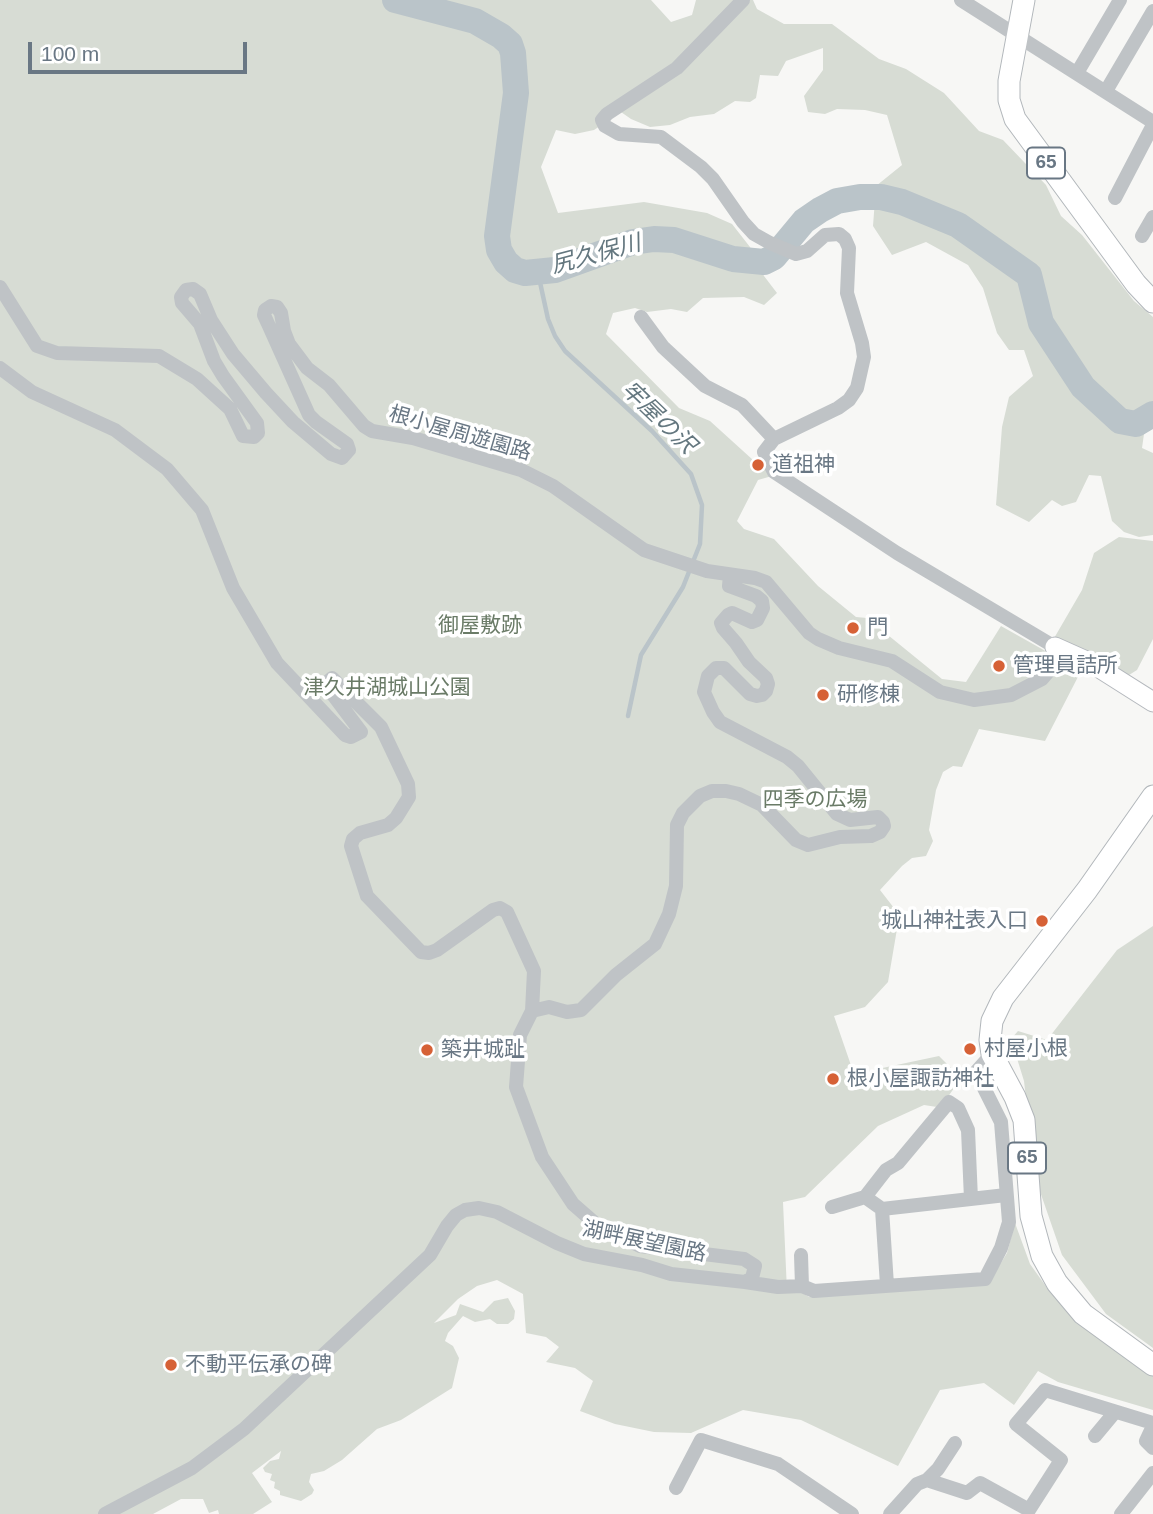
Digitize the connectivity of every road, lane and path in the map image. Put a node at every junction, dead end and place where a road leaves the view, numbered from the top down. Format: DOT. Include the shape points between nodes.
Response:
graph roads {
  1 [pos="743,0"];
  2 [pos="961,0"];
  3 [pos="1024,0"];
  4 [pos="1120,0"];
  5 [pos="1153,11"];
  6 [pos="1016,34"];
  7 [pos="1077,73"];
  8 [pos="1105,91"];
  9 [pos="1153,123"];
  10 [pos="1115,198"];
  11 [pos="1153,216"];
  12 [pos="1142,236"];
  13 [pos="0,286"];
  14 [pos="1153,302"];
  15 [pos="640,317"];
  16 [pos="0,368"];
  17 [pos="774,439"];
  18 [pos="730,575"];
  19 [pos="1061,651"];
  20 [pos="1153,702"];
  21 [pos="1153,796"];
  22 [pos="532,1011"];
  23 [pos="992,1054"];
  24 [pos="1006,1195"];
  25 [pos="865,1197"];
  26 [pos="971,1199"];
  27 [pos="832,1207"];
  28 [pos="882,1209"];
  29 [pos="801,1255"];
  30 [pos="748,1282"];
  31 [pos="887,1285"];
  32 [pos="802,1286"];
  33 [pos="1153,1364"];
  34 [pos="1115,1412"];
  35 [pos="1153,1424"];
  36 [pos="1095,1436"];
  37 [pos="955,1443"];
  38 [pos="1153,1448"];
  39 [pos="1153,1473"];
  40 [pos="927,1480"];
  41 [pos="676,1488"];
  42 [pos="1033,1512"];
  43 [pos="106,1514"];
  44 [pos="852,1514"];
  45 [pos="890,1514"];
  46 [pos="1121,1514"];
  1 -- 17 [label="street" via="677,68 602,120 619,134 661,137 701,167 743,222 770,243 796,254 807,251 825,234 845,239 849,248 847,293 864,357 857,388 838,408"];
  2 -- 6 [label="street"];
  3 -- 6 [label="main road, 65"];
  4 -- 7 [label="street"];
  5 -- 8 [label="street"];
  6 -- 7 [label="street"];
  6 -- 14 [label="main road, 65" via="1009,81 1015,119"];
  7 -- 8 [label="street"];
  8 -- 9 [label="street"];
  9 -- 10 [label="street"];
  11 -- 12 [label="street"];
  13 -- 18 [label="street, 根小屋周遊園路" via="30,337 47,351 159,356 197,379 230,410 243,436 254,437 257,423 223,376 200,324 182,303 186,290 193,289 233,354 293,422 342,458 349,450 347,444 309,415 264,315 271,306 277,307 289,344 365,426 521,470 562,491 644,550"];
  15 -- 17 [label="street" via="663,347 705,386 742,405"];
  16 -- 22 [label="street" via="32,392 116,430 181,484 202,510 233,588 277,663 345,735 356,736 361,732 324,684 332,678 381,727 408,783 409,797 396,818 353,839 351,846 370,912 421,952 429,953 492,910 507,912 534,971"];
  17 -- 19 [label="street" via="764,452 774,472 897,553"];
  18 -- 19 [label="street" via="765,582 818,639 892,662 930,687 961,698 989,699 1023,690 1042,679"];
  18 -- 22 [label="street" via="729,586 757,596 762,608 752,622 732,613 721,623 768,684 762,695 750,694 724,668 716,668 708,676 704,692 713,712 727,727 798,766 842,818 878,817 884,826 871,836 808,845 796,840 762,805 739,794 726,791 700,796 677,825 676,886 655,944 580,1010 549,1007"];
  19 -- 20 [label="street" via="1093,664"];
  21 -- 23 [label="main road" via="999,1004 991,1028"];
  22 -- 30 [label="street, 湖畔展望園路" via="520,1035 516,1087 542,1157 573,1204 597,1225 640,1246 744,1259 755,1266"];
  23 -- 24 [label="street" via="976,1073 1001,1122"];
  23 -- 33 [label="main road, 65" via="1024,1120 1031,1216 1045,1263 1083,1314"];
  24 -- 26 [label="street"];
  24 -- 31 [label="street" via="1006,1237 985,1279"];
  25 -- 26 [label="street" via="949,1102 958,1108 968,1130"];
  25 -- 27 [label="street"];
  25 -- 28 [label="street"];
  26 -- 28 [label="street"];
  28 -- 31 [label="street"];
  29 -- 32 [label="street"];
  30 -- 32 [label="street"];
  30 -- 43 [label="street, 湖畔展望園路" via="671,1274 584,1254 497,1212 465,1210 447,1226 430,1255 244,1429 192,1468"];
  31 -- 32 [label="street" via="814,1291"];
  34 -- 35 [label="street"];
  34 -- 36 [label="street"];
  34 -- 42 [label="street" via="1045,1390 1016,1424 1060,1460"];
  35 -- 38 [label="street" via="1146,1441"];
  37 -- 40 [label="street"];
  39 -- 46 [label="street"];
  40 -- 42 [label="street" via="967,1493 979,1483"];
  40 -- 45 [label="street" via="917,1484"];
  41 -- 44 [label="street" via="701,1440 778,1464"];
}
